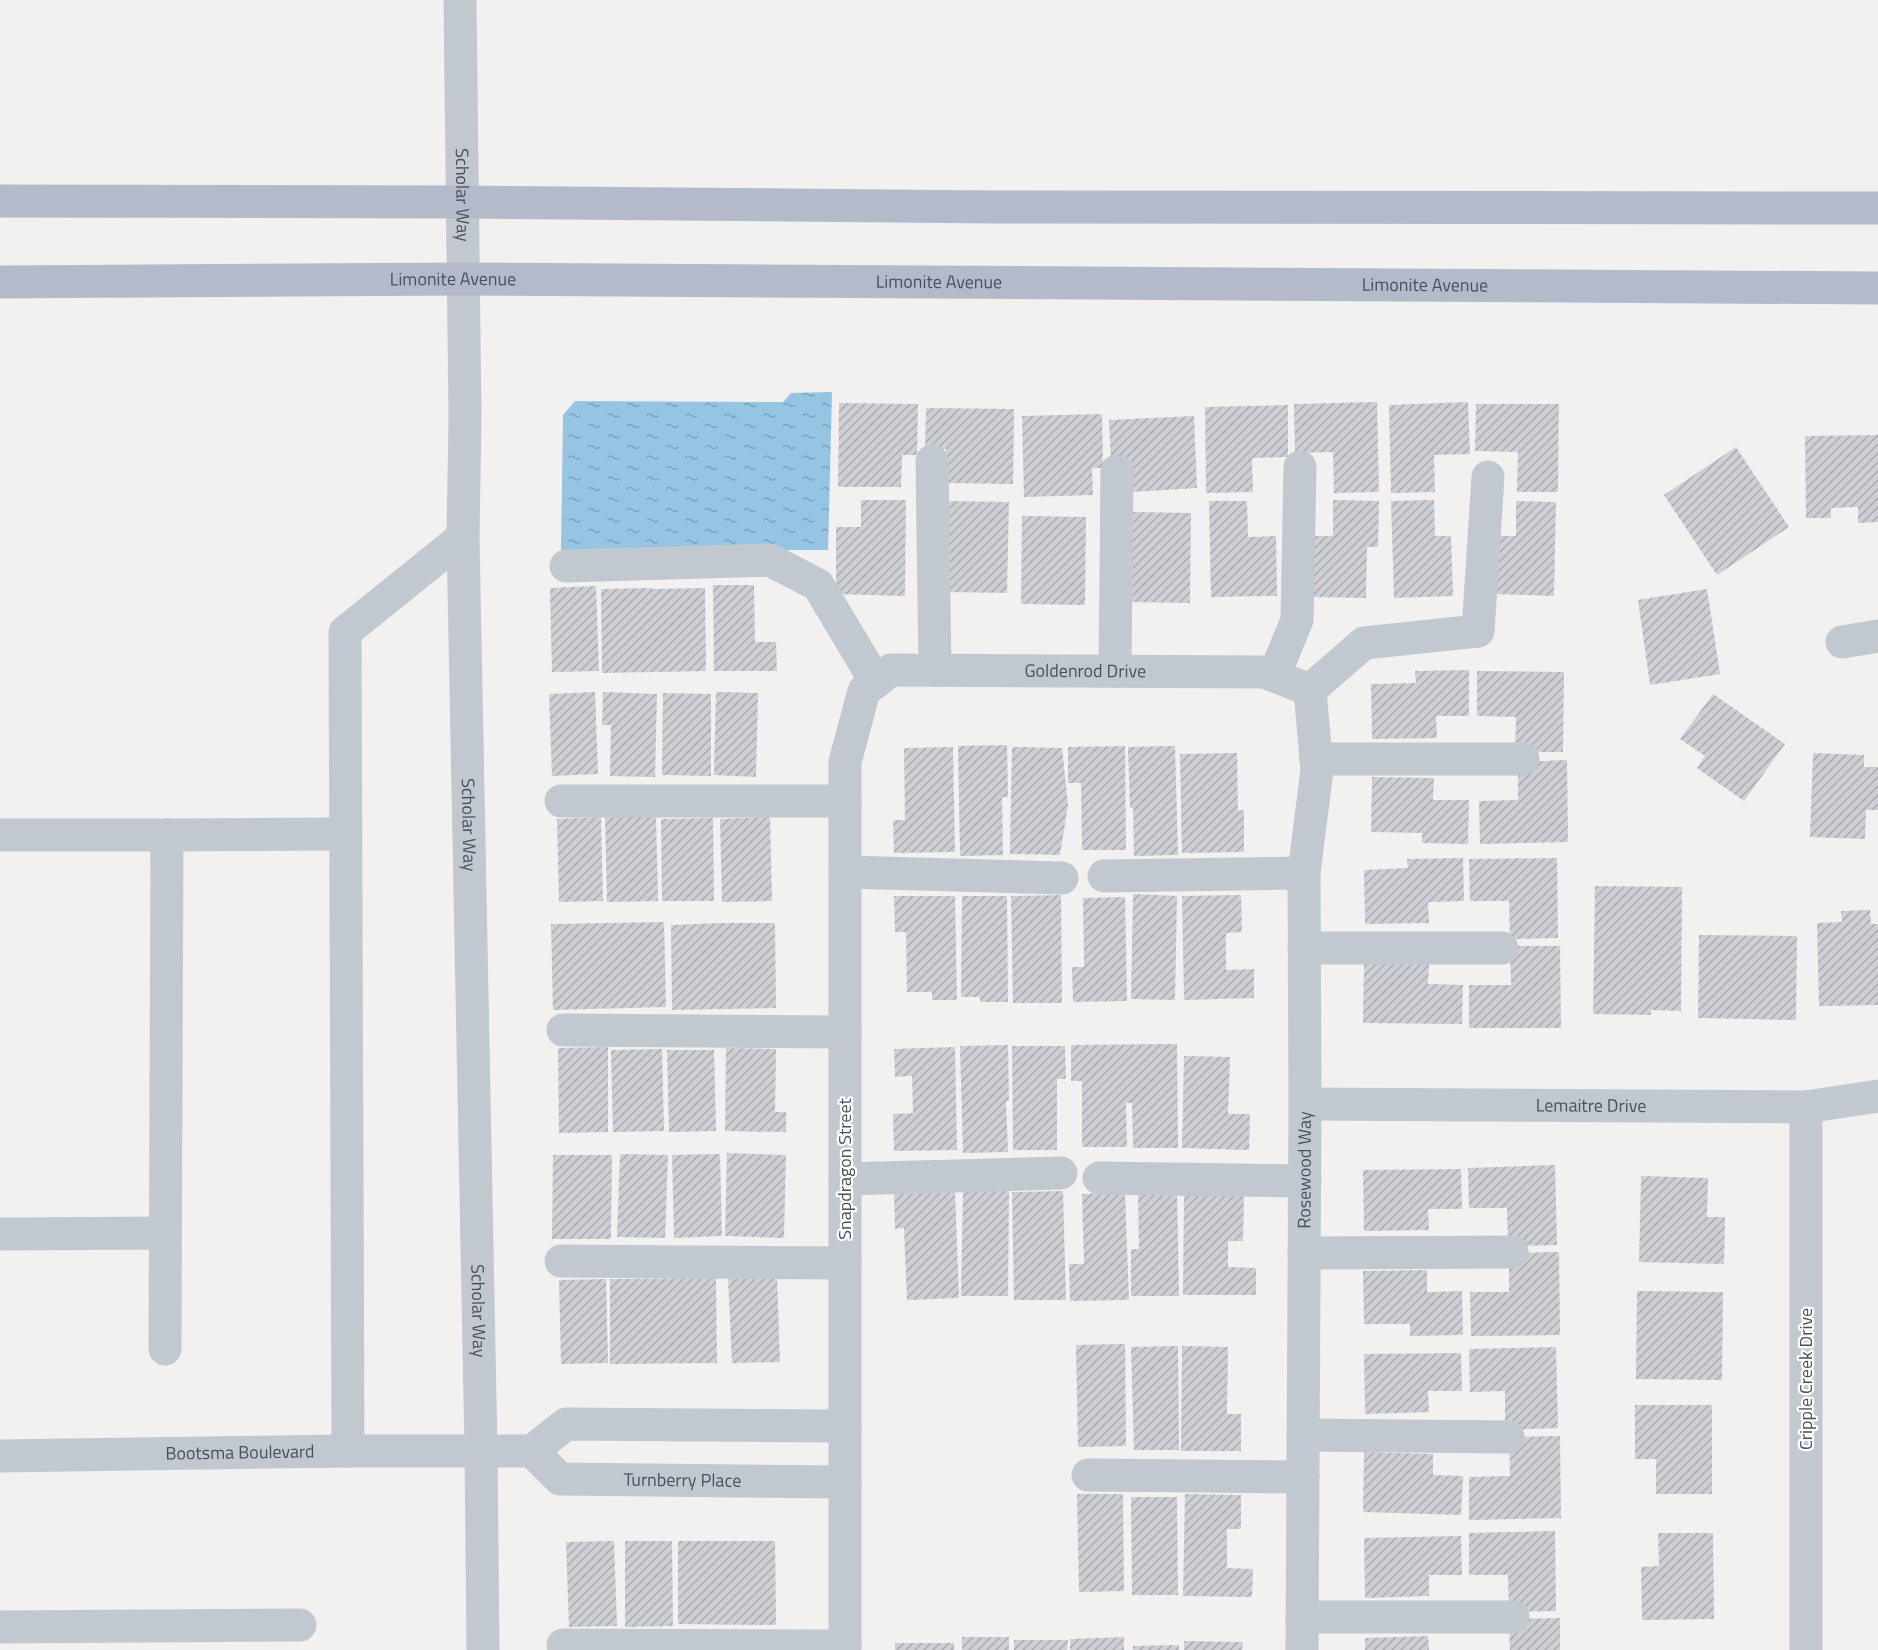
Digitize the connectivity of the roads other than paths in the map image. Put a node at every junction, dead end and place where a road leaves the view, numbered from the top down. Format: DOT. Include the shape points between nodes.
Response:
graph roads {
  1 [pos="460,0"];
  2 [pos="0,201"];
  3 [pos="461,202"];
  4 [pos="1878,208"];
  5 [pos="462,279"];
  6 [pos="0,282"];
  7 [pos="1878,288"];
  8 [pos="932,460"];
  9 [pos="1300,467"];
  10 [pos="1117,471"];
  11 [pos="1488,477"];
  12 [pos="463,537"];
  13 [pos="566,566"];
  14 [pos="1878,636"];
  15 [pos="1842,642"];
  16 [pos="935,670"];
  17 [pos="1115,671"];
  18 [pos="1274,676"];
  19 [pos="870,686"];
  20 [pos="1310,690"];
  21 [pos="1316,759"];
  22 [pos="1523,759"];
  23 [pos="561,801"];
  24 [pos="845,801"];
  25 [pos="345,834"];
  26 [pos="0,835"];
  27 [pos="167,836"];
  28 [pos="845,872"];
  29 [pos="1304,873"];
  30 [pos="1104,876"];
  31 [pos="1062,878"];
  32 [pos="1304,948"];
  33 [pos="1502,948"];
  34 [pos="563,1030"];
  35 [pos="845,1032"];
  36 [pos="1878,1096"];
  37 [pos="1305,1104"];
  38 [pos="1806,1107"];
  39 [pos="1061,1173"];
  40 [pos="1099,1178"];
  41 [pos="845,1179"];
  42 [pos="1305,1181"];
  43 [pos="165,1233"];
  44 [pos="0,1234"];
  45 [pos="1512,1252"];
  46 [pos="1304,1253"];
  47 [pos="561,1261"];
  48 [pos="845,1263"];
  49 [pos="165,1348"];
  50 [pos="845,1426"];
  51 [pos="1303,1435"];
  52 [pos="1508,1437"];
  53 [pos="481,1450"];
  54 [pos="348,1451"];
  55 [pos="532,1451"];
  56 [pos="0,1456"];
  57 [pos="1088,1475"];
  58 [pos="1303,1477"];
  59 [pos="845,1482"];
  60 [pos="1302,1617"];
  61 [pos="1513,1617"];
  62 [pos="300,1625"];
  63 [pos="0,1627"];
  64 [pos="212,1638"];
  65 [pos="563,1645"];
  66 [pos="845,1648"];
  67 [pos="483,1650"];
  68 [pos="1302,1650"];
  69 [pos="1806,1650"];
  1 -- 3 [label="street, Scholar Way"];
  2 -- 3 [label="main road"];
  3 -- 4 [label="main road"];
  3 -- 5 [label="street, Scholar Way"];
  5 -- 6 [label="main road, Limonite Avenue"];
  5 -- 7 [label="main road, Limonite Avenue"];
  5 -- 12 [label="street, Scholar Way"];
  8 -- 16 [label="street"];
  9 -- 18 [label="street" via="1297,620"];
  10 -- 17 [label="street"];
  11 -- 20 [label="street" via="1478,631 1364,643"];
  12 -- 25 [label="street" via="345,632"];
  12 -- 53 [label="street, Scholar Way"];
  13 -- 19 [label="street" via="770,560 818,585"];
  14 -- 15 [label="street"];
  16 -- 17 [label="street, Goldenrod Drive"];
  16 -- 19 [label="street, Goldenrod Drive" via="891,670"];
  17 -- 18 [label="street, Goldenrod Drive" via="1264,672"];
  18 -- 20 [label="street, Goldenrod Drive"];
  19 -- 24 [label="street, Snapdragon Street" via="845,762"];
  20 -- 21 [label="street, Rosewood Way"];
  21 -- 22 [label="street"];
  21 -- 29 [label="street, Rosewood Way"];
  23 -- 24 [label="street"];
  24 -- 28 [label="street, Snapdragon Street"];
  25 -- 27 [label="street"];
  25 -- 54 [label="street"];
  26 -- 27 [label="street"];
  27 -- 43 [label="street"];
  28 -- 31 [label="street"];
  28 -- 35 [label="street, Snapdragon Street"];
  29 -- 30 [label="street"];
  29 -- 32 [label="street, Rosewood Way"];
  32 -- 33 [label="street"];
  32 -- 37 [label="street, Rosewood Way"];
  34 -- 35 [label="street"];
  35 -- 41 [label="street, Snapdragon Street"];
  36 -- 38 [label="street, Lemaitre Drive"];
  37 -- 38 [label="street, Lemaitre Drive"];
  37 -- 42 [label="street, Rosewood Way"];
  38 -- 69 [label="street, Cripple Creek Drive"];
  39 -- 41 [label="street"];
  40 -- 42 [label="street"];
  41 -- 48 [label="street, Snapdragon Street"];
  42 -- 46 [label="street, Rosewood Way"];
  43 -- 44 [label="street"];
  43 -- 49 [label="street"];
  45 -- 46 [label="street"];
  46 -- 51 [label="street, Rosewood Way"];
  47 -- 48 [label="street"];
  48 -- 50 [label="street, Snapdragon Street"];
  50 -- 55 [label="street" via="566,1424"];
  50 -- 59 [label="street, Snapdragon Street"];
  51 -- 52 [label="street"];
  51 -- 58 [label="street, Rosewood Way"];
  53 -- 54 [label="street, Bootsma Boulevard"];
  53 -- 55 [label="street"];
  53 -- 67 [label="street, Scholar Way"];
  54 -- 56 [label="street, Bootsma Boulevard"];
  55 -- 59 [label="street, Turnberry Place" via="560,1479"];
  57 -- 58 [label="street"];
  58 -- 60 [label="street, Rosewood Way"];
  59 -- 66 [label="street, Snapdragon Street"];
  60 -- 61 [label="street"];
  60 -- 68 [label="street, Rosewood Way"];
  62 -- 64 [label="street"];
  63 -- 64 [label="street"];
  65 -- 66 [label="street"];
}
